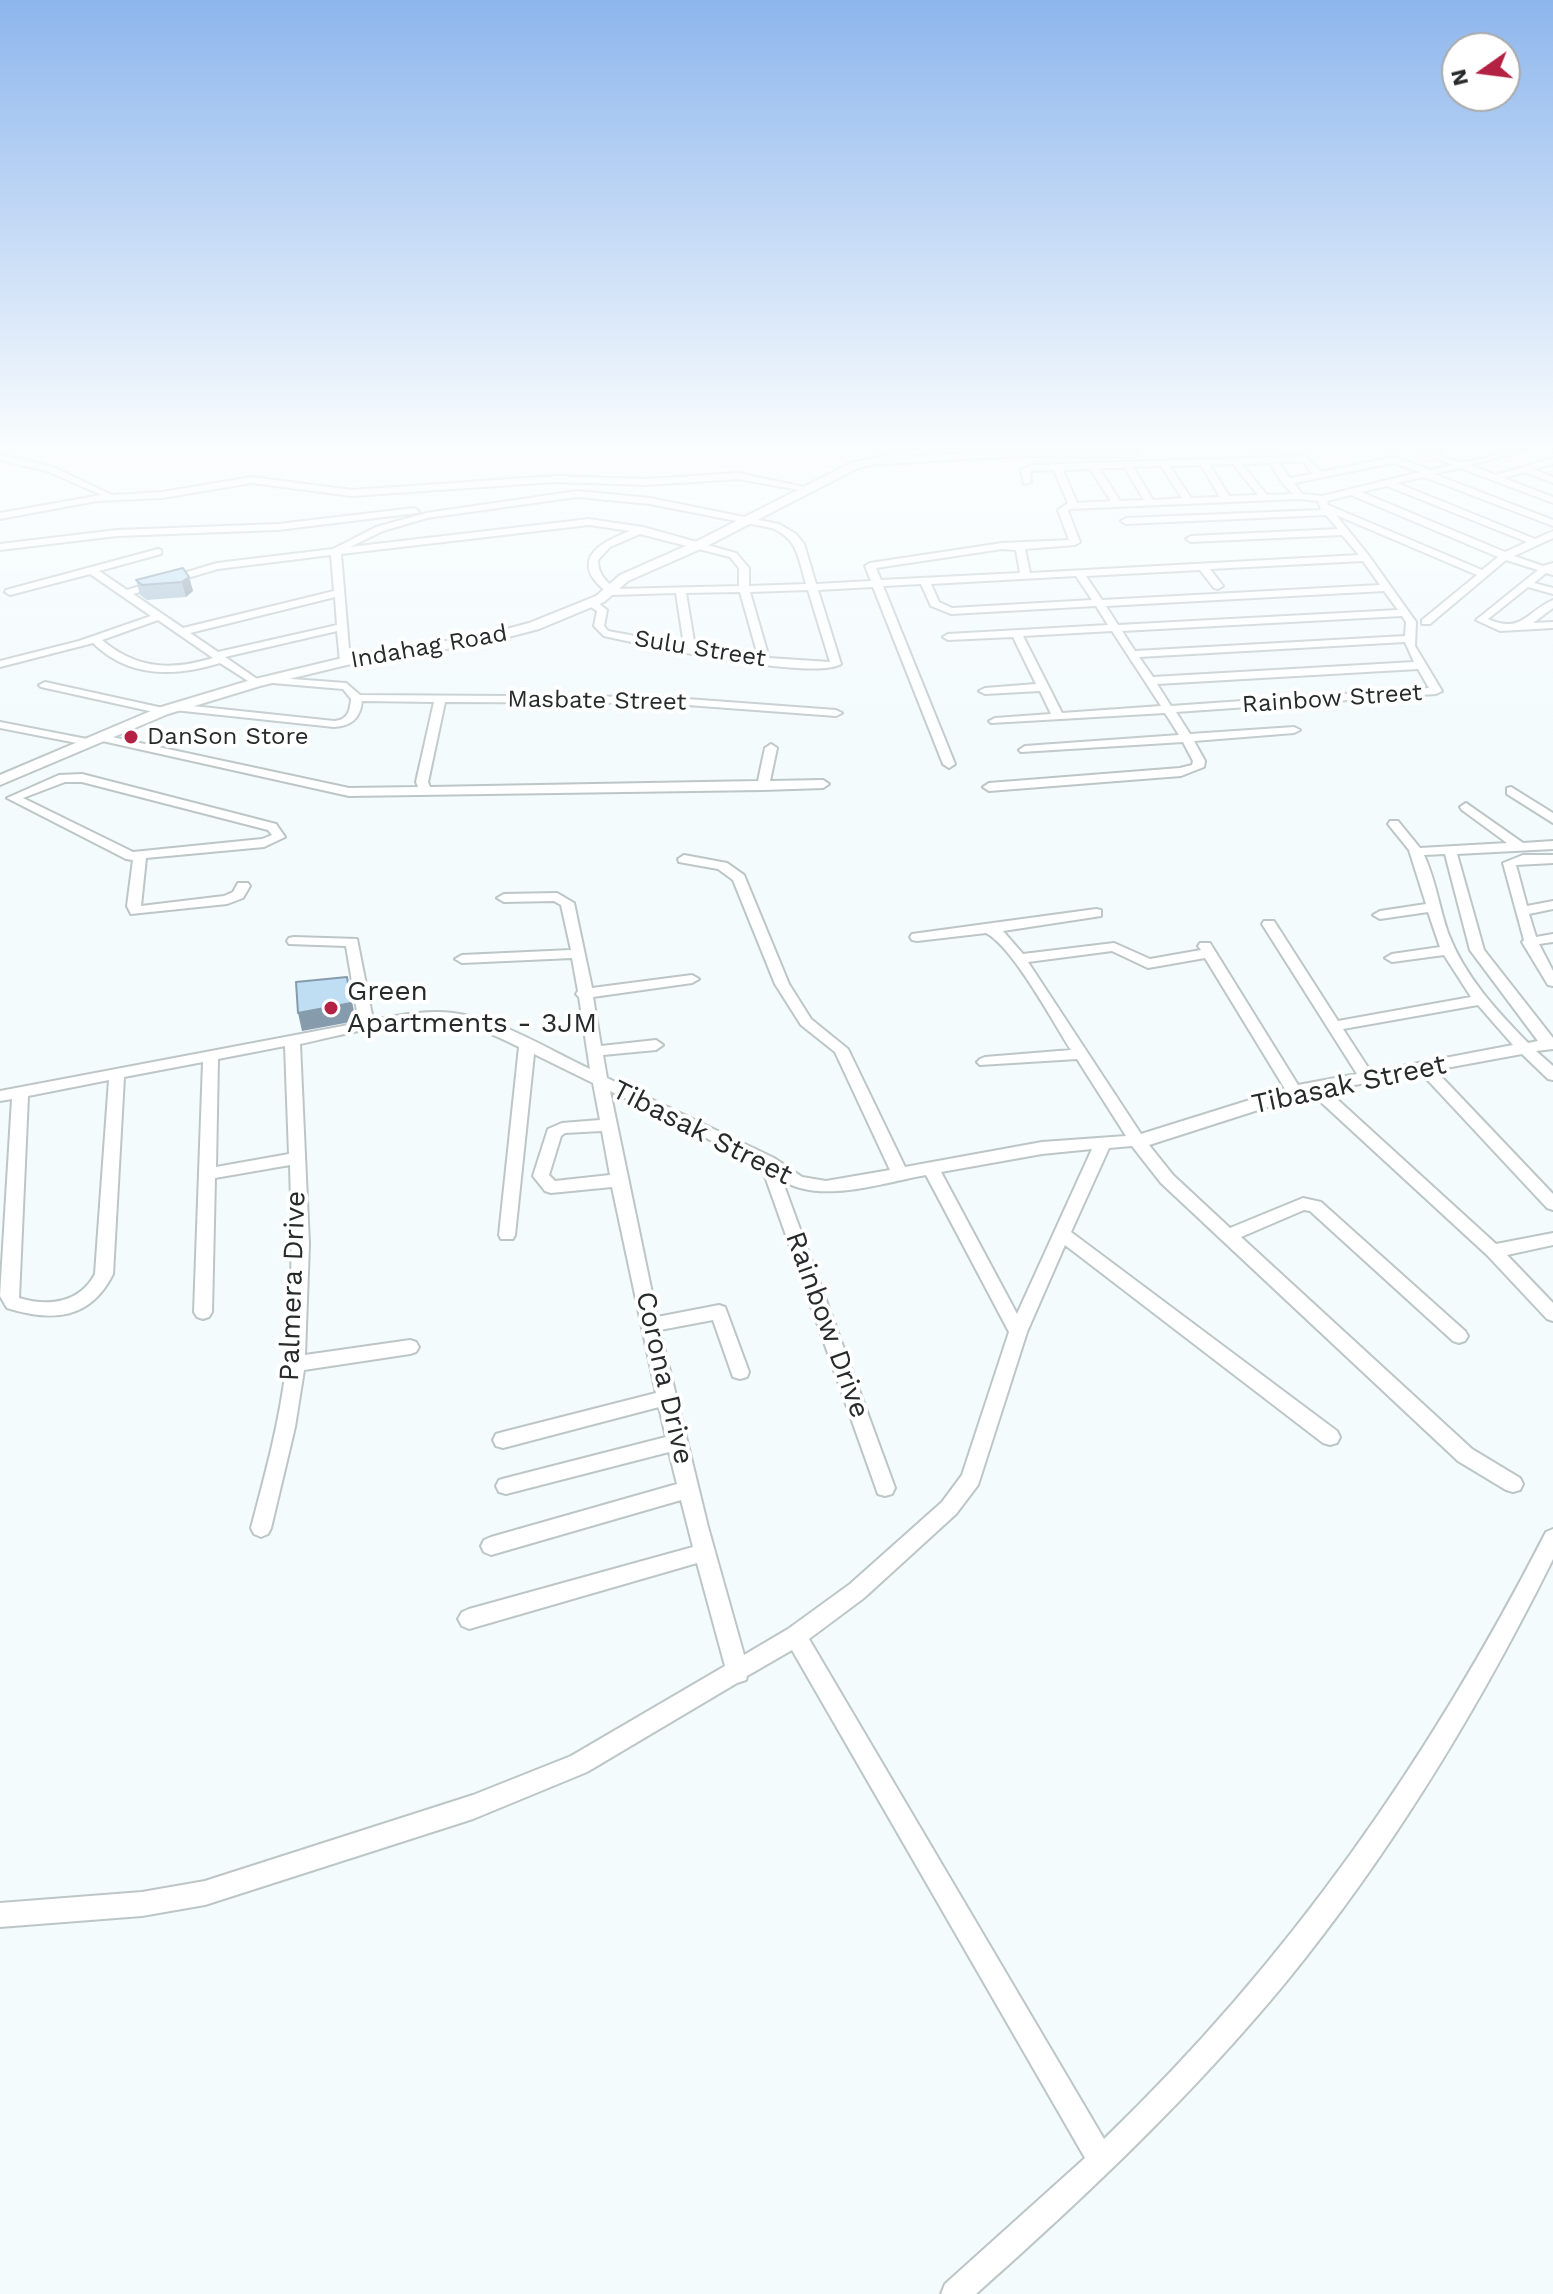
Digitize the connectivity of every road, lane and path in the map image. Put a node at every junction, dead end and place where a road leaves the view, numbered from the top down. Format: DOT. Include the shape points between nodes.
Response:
graph roads {
  1 [pos="139,557"];
  2 [pos="288,557"];
  3 [pos="337,557"];
  4 [pos="596,557"];
  5 [pos="671,557"];
  6 [pos="735,557"];
  7 [pos="802,557"];
  8 [pos="923,557"];
  9 [pos="1022,557"];
  10 [pos="1444,557"];
  11 [pos="1504,557"];
  12 [pos="1509,557"];
  13 [pos="1366,558"];
  14 [pos="1204,568"];
  15 [pos="1550,568"];
  16 [pos="91,570"];
  17 [pos="1080,574"];
  18 [pos="1484,574"];
  19 [pos="1026,577"];
  20 [pos="925,581"];
  21 [pos="1525,583"];
  22 [pos="875,584"];
  23 [pos="1218,586"];
  24 [pos="810,587"];
  25 [pos="1387,588"];
  26 [pos="680,589"];
  27 [pos="744,589"];
  28 [pos="1553,591"];
  29 [pos="10,592"];
  30 [pos="612,592"];
  31 [pos="340,593"];
  32 [pos="123,594"];
  33 [pos="592,603"];
  34 [pos="1553,603"];
  35 [pos="1100,604"];
  36 [pos="1404,613"];
  37 [pos="157,617"];
  38 [pos="1426,622"];
  39 [pos="1553,625"];
  40 [pos="344,626"];
  41 [pos="1115,629"];
  42 [pos="1519,629"];
  43 [pos="180,632"];
  44 [pos="1016,633"];
  45 [pos="948,637"];
  46 [pos="95,639"];
  47 [pos="1408,639"];
  48 [pos="690,647"];
  49 [pos="1131,654"];
  50 [pos="219,658"];
  51 [pos="764,660"];
  52 [pos="345,661"];
  53 [pos="0,664"];
  54 [pos="1423,665"];
  55 [pos="1149,681"];
  56 [pos="260,682"];
  57 [pos="45,685"];
  58 [pos="1043,687"];
  59 [pos="985,691"];
  60 [pos="357,698"];
  61 [pos="440,699"];
  62 [pos="169,709"];
  63 [pos="1167,709"];
  64 [pos="836,713"];
  65 [pos="1058,716"];
  66 [pos="995,721"];
  67 [pos="0,725"];
  68 [pos="1294,730"];
  69 [pos="1187,738"];
  70 [pos="93,739"];
  71 [pos="771,748"];
  72 [pos="1025,750"];
  73 [pos="949,764"];
  74 [pos="0,780"];
  75 [pos="823,784"];
  76 [pos="763,786"];
  77 [pos="989,787"];
  78 [pos="0,790"];
  79 [pos="426,791"];
  80 [pos="1511,791"];
  81 [pos="13,798"];
  82 [pos="1466,807"];
  83 [pos="1553,819"];
  84 [pos="1394,824"];
  85 [pos="1553,845"];
  86 [pos="1519,846"];
  87 [pos="1450,850"];
  88 [pos="1416,852"];
  89 [pos="140,855"];
  90 [pos="684,859"];
  91 [pos="1553,859"];
  92 [pos="243,886"];
  93 [pos="504,898"];
  94 [pos="1553,905"];
  95 [pos="1435,907"];
  96 [pos="1524,911"];
  97 [pos="1096,913"];
  98 [pos="1380,915"];
  99 [pos="1269,924"];
  100 [pos="988,929"];
  101 [pos="917,937"];
  102 [pos="1553,938"];
  103 [pos="294,941"];
  104 [pos="1529,942"];
  105 [pos="1448,950"];
  106 [pos="576,954"];
  107 [pos="1392,958"];
  108 [pos="462,959"];
  109 [pos="1019,959"];
  110 [pos="692,979"];
  111 [pos="1552,980"];
  112 [pos="583,994"];
  113 [pos="1483,1000"];
  114 [pos="367,1026"];
  115 [pos="1334,1026"];
  116 [pos="292,1040"];
  117 [pos="1551,1044"];
  118 [pos="527,1045"];
  119 [pos="656,1045"];
  120 [pos="1526,1050"];
  121 [pos="595,1051"];
  122 [pos="1082,1054"];
  123 [pos="211,1055"];
  124 [pos="985,1062"];
  125 [pos="1425,1068"];
  126 [pos="117,1073"];
  127 [pos="1553,1075"];
  128 [pos="1368,1079"];
  129 [pos="600,1081"];
  130 [pos="1314,1087"];
  131 [pos="1294,1091"];
  132 [pos="20,1092"];
  133 [pos="0,1096"];
  134 [pos="609,1125"];
  135 [pos="1138,1142"];
  136 [pos="1102,1145"];
  137 [pos="296,1158"];
  138 [pos="768,1162"];
  139 [pos="931,1169"];
  140 [pos="208,1174"];
  141 [pos="901,1175"];
  142 [pos="620,1180"];
  143 [pos="1553,1204"];
  144 [pos="1061,1233"];
  145 [pos="507,1235"];
  146 [pos="1227,1236"];
  147 [pos="1553,1239"];
  148 [pos="1493,1251"];
  149 [pos="203,1312"];
  150 [pos="1553,1314"];
  151 [pos="652,1325"];
  152 [pos="1018,1332"];
  153 [pos="1459,1336"];
  154 [pos="410,1347"];
  155 [pos="296,1364"];
  156 [pos="740,1372"];
  157 [pos="668,1397"];
  158 [pos="1330,1437"];
  159 [pos="503,1440"];
  160 [pos="679,1442"];
  161 [pos="1513,1484"];
  162 [pos="506,1486"];
  163 [pos="885,1488"];
  164 [pos="689,1489"];
  165 [pos="261,1528"];
  166 [pos="1553,1538"];
  167 [pos="491,1546"];
  168 [pos="702,1553"];
  169 [pos="469,1619"];
  170 [pos="796,1636"];
  171 [pos="738,1673"];
  172 [pos="0,1915"];
  173 [pos="1102,2162"];
  174 [pos="955,2294"];
  1 -- 16 [label="street"];
  2 -- 32 [label="street" via="217,566"];
  3 -- 31 [label="street"];
  4 -- 30 [label="street" via="597,579"];
  5 -- 30 [label="main road, Indahag Road" via="624,578"];
  6 -- 27 [label="street" via="742,562"];
  7 -- 24 [label="street"];
  8 -- 22 [label="street" via="874,564 870,567"];
  9 -- 19 [label="street"];
  10 -- 18 [label="street"];
  11 -- 18 [label="street"];
  12 -- 15 [label="street"];
  13 -- 14 [label="street"];
  13 -- 25 [label="street, Rainbow Street"];
  14 -- 17 [label="street"];
  14 -- 23 [label="street"];
  15 -- 21 [label="street"];
  16 -- 29 [label="street"];
  16 -- 32 [label="street"];
  17 -- 19 [label="street"];
  17 -- 35 [label="street"];
  18 -- 38 [label="street"];
  19 -- 20 [label="street"];
  20 -- 22 [label="street"];
  20 -- 35 [label="street" via="938,607 958,611"];
  21 -- 28 [label="street"];
  21 -- 42 [label="street" via="1482,623"];
  22 -- 24 [label="street"];
  22 -- 73 [label="street"];
  24 -- 27 [label="street"];
  24 -- 51 [label="street, Sulu Street" via="834,667"];
  25 -- 35 [label="street"];
  25 -- 36 [label="street, Rainbow Street"];
  26 -- 27 [label="street"];
  26 -- 30 [label="street"];
  26 -- 48 [label="street"];
  27 -- 51 [label="street"];
  30 -- 33 [label="main road, Indahag Road"];
  31 -- 40 [label="street"];
  31 -- 43 [label="street"];
  32 -- 37 [label="street"];
  33 -- 48 [label="street, Sulu Street" via="602,610 599,626 604,633"];
  33 -- 52 [label="main road, Indahag Road" via="511,633"];
  34 -- 42 [label="street"];
  35 -- 41 [label="street"];
  36 -- 41 [label="street"];
  36 -- 47 [label="street, Rainbow Street" via="1413,630"];
  37 -- 43 [label="street"];
  37 -- 46 [label="street"];
  39 -- 42 [label="street"];
  40 -- 50 [label="street"];
  40 -- 52 [label="street"];
  41 -- 44 [label="street"];
  41 -- 49 [label="street"];
  43 -- 50 [label="street"];
  44 -- 45 [label="street"];
  44 -- 58 [label="street"];
  46 -- 50 [label="street" via="123,662 153,669 183,671"];
  46 -- 53 [label="street"];
  47 -- 49 [label="street"];
  47 -- 54 [label="street, Rainbow Street"];
  48 -- 51 [label="street, Sulu Street"];
  49 -- 55 [label="street"];
  50 -- 56 [label="street"];
  52 -- 56 [label="main road, Indahag Road"];
  54 -- 55 [label="street"];
  54 -- 63 [label="street, Rainbow Street" via="1436,687 1431,693"];
  55 -- 63 [label="street"];
  56 -- 60 [label="street" via="342,685"];
  56 -- 62 [label="main road, Indahag Road"];
  57 -- 62 [label="street"];
  58 -- 59 [label="street"];
  58 -- 65 [label="street"];
  60 -- 61 [label="street, Masbate Street"];
  60 -- 62 [label="street" via="354,715 340,724"];
  61 -- 64 [label="street, Masbate Street" via="645,700"];
  61 -- 79 [label="street" via="422,782"];
  62 -- 70 [label="main road, Indahag Road"];
  63 -- 65 [label="street"];
  63 -- 69 [label="street"];
  65 -- 66 [label="street"];
  67 -- 70 [label="street"];
  68 -- 69 [label="street"];
  69 -- 72 [label="street"];
  69 -- 77 [label="street" via="1199,761 1191,771"];
  70 -- 74 [label="main road, Indahag Road"];
  70 -- 79 [label="street" via="335,791"];
  71 -- 76 [label="street"];
  75 -- 76 [label="street"];
  76 -- 79 [label="street"];
  78 -- 81 [label="street"];
  80 -- 83 [label="street"];
  81 -- 89 [label="street" via="120,852"];
  81 -- 89 [label="street" via="57,779 82,778 280,833 264,843"];
  82 -- 86 [label="street"];
  84 -- 88 [label="street"];
  85 -- 86 [label="street"];
  86 -- 87 [label="street"];
  87 -- 88 [label="street"];
  87 -- 117 [label="street" via="1477,950"];
  88 -- 95 [label="street"];
  89 -- 92 [label="street" via="136,911 227,900"];
  90 -- 141 [label="street" via="722,866 744,885 782,984 806,1022 841,1049"];
  91 -- 96 [label="street" via="1509,863"];
  93 -- 106 [label="street, Corona Drive" via="563,899"];
  94 -- 96 [label="street"];
  95 -- 98 [label="street"];
  95 -- 105 [label="street"];
  96 -- 104 [label="street"];
  97 -- 100 [label="street"];
  99 -- 115 [label="street"];
  100 -- 101 [label="street"];
  100 -- 109 [label="street"];
  102 -- 104 [label="street"];
  103 -- 114 [label="street" via="352,942"];
  104 -- 111 [label="street"];
  105 -- 107 [label="street"];
  105 -- 113 [label="street"];
  106 -- 108 [label="street"];
  106 -- 112 [label="street, Corona Drive"];
  109 -- 122 [label="street"];
  109 -- 131 [label="street" via="1114,947 1144,964 1207,948"];
  110 -- 112 [label="street"];
  112 -- 121 [label="street, Corona Drive"];
  113 -- 115 [label="street"];
  113 -- 120 [label="street"];
  114 -- 116 [label="street, Tibasak Street"];
  114 -- 118 [label="street, Tibasak Street" via="453,1018"];
  115 -- 128 [label="street"];
  116 -- 123 [label="street, Tibasak Street"];
  116 -- 137 [label="street, Palmera Drive"];
  117 -- 120 [label="street, Tibasak Street"];
  118 -- 129 [label="street, Tibasak Street"];
  118 -- 145 [label="street"];
  119 -- 121 [label="street"];
  120 -- 125 [label="street, Tibasak Street"];
  120 -- 127 [label="street"];
  121 -- 129 [label="street, Corona Drive"];
  122 -- 124 [label="street"];
  122 -- 135 [label="street"];
  123 -- 126 [label="street, Tibasak Street"];
  123 -- 140 [label="street"];
  125 -- 128 [label="street, Tibasak Street"];
  125 -- 143 [label="street"];
  126 -- 132 [label="street, Tibasak Street"];
  126 -- 132 [label="street" via="104,1274 89,1299 60,1307 13,1303 9,1285"];
  128 -- 130 [label="street, Tibasak Street"];
  129 -- 134 [label="street, Corona Drive"];
  129 -- 138 [label="street, Tibasak Street"];
  130 -- 131 [label="street, Tibasak Street"];
  130 -- 148 [label="street"];
  131 -- 135 [label="street, Tibasak Street"];
  132 -- 133 [label="street, Tibasak Street"];
  134 -- 142 [label="street, Corona Drive"];
  134 -- 142 [label="street" via="554,1133 541,1176 551,1187 561,1188"];
  135 -- 136 [label="street, Tibasak Street"];
  135 -- 146 [label="street" via="1167,1179"];
  136 -- 139 [label="street, Tibasak Street" via="1042,1148"];
  136 -- 144 [label="street"];
  137 -- 140 [label="street"];
  137 -- 155 [label="street, Palmera Drive"];
  138 -- 141 [label="street, Tibasak Street" via="816,1187"];
  138 -- 163 [label="street, Rainbow Drive"];
  139 -- 141 [label="street, Tibasak Street"];
  139 -- 152 [label="street"];
  140 -- 149 [label="street"];
  142 -- 151 [label="street, Corona Drive"];
  144 -- 152 [label="street"];
  144 -- 158 [label="street"];
  146 -- 153 [label="street" via="1303,1204 1315,1206"];
  146 -- 161 [label="street" via="1465,1455"];
  147 -- 148 [label="street"];
  148 -- 150 [label="street"];
  151 -- 156 [label="street" via="719,1312"];
  151 -- 157 [label="street, Corona Drive"];
  152 -- 170 [label="street" via="978,1465 964,1491 857,1591"];
  154 -- 155 [label="street"];
  155 -- 165 [label="street, Palmera Drive"];
  157 -- 159 [label="street"];
  157 -- 160 [label="street, Corona Drive"];
  160 -- 162 [label="street"];
  160 -- 164 [label="street, Corona Drive"];
  164 -- 167 [label="street"];
  164 -- 168 [label="street, Corona Drive"];
  166 -- 173 [label="street" via="1459,1713 1330,1905 1234,2022"];
  168 -- 169 [label="street"];
  168 -- 171 [label="street, Corona Drive"];
  170 -- 171 [label="street"];
  170 -- 173 [label="street"];
  171 -- 172 [label="street" via="553,1776 363,1844 205,1893 142,1904"];
  173 -- 174 [label="street"];
}
